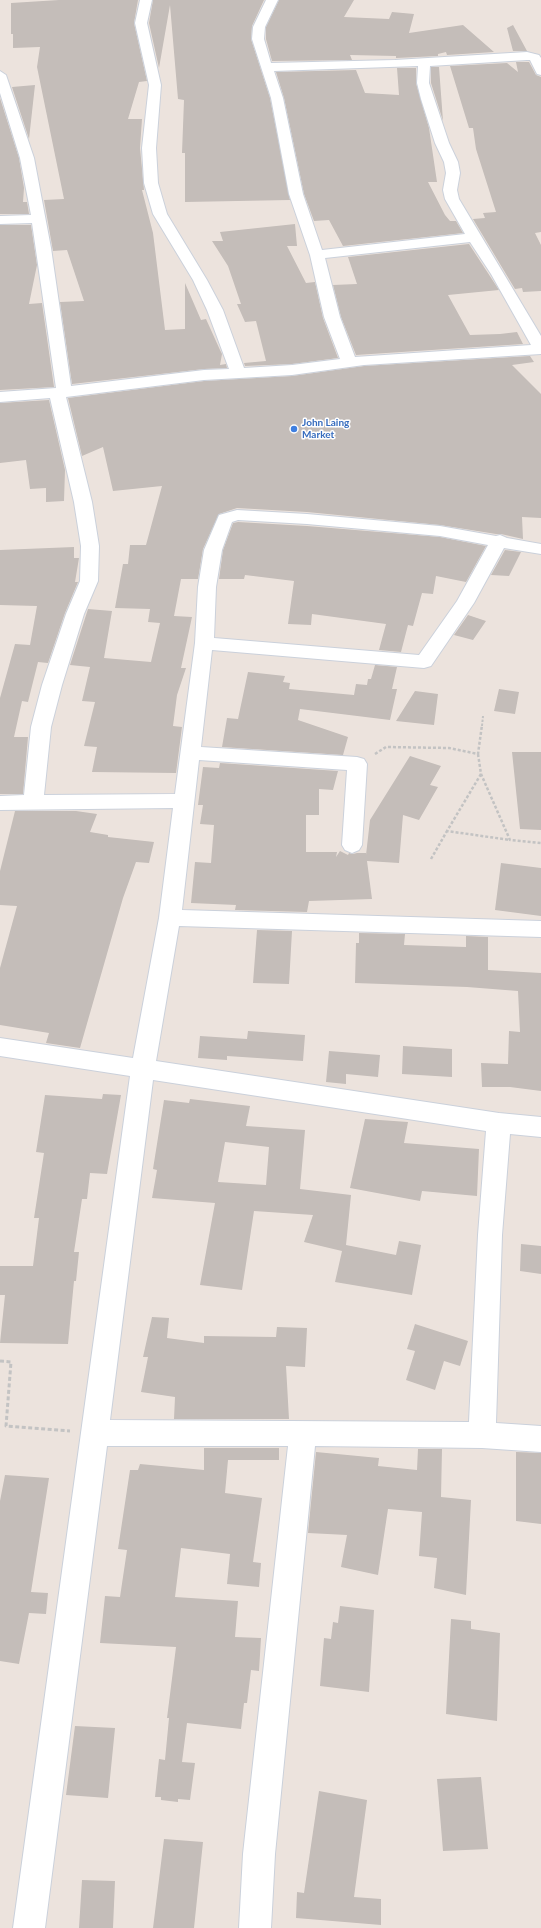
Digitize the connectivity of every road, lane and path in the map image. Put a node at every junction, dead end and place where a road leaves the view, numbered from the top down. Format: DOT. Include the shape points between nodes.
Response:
graph roads {
  1 [pos="146,0"];
  2 [pos="272,0"];
  3 [pos="424,62"];
  4 [pos="266,67"];
  5 [pos="541,71"];
  6 [pos="0,75"];
  7 [pos="38,219"];
  8 [pos="0,220"];
  9 [pos="474,237"];
  10 [pos="317,256"];
  11 [pos="541,349"];
  12 [pos="349,362"];
  13 [pos="238,373"];
  14 [pos="60,392"];
  15 [pos="0,397"];
  16 [pos="500,540"];
  17 [pos="541,549"];
  18 [pos="204,643"];
  19 [pos="483,716"];
  20 [pos="191,753"];
  21 [pos="478,754"];
  22 [pos="357,764"];
  23 [pos="481,774"];
  24 [pos="184,801"];
  25 [pos="0,803"];
  26 [pos="33,803"];
  27 [pos="447,831"];
  28 [pos="510,840"];
  29 [pos="541,844"];
  30 [pos="352,845"];
  31 [pos="431,859"];
  32 [pos="170,918"];
  33 [pos="541,929"];
  34 [pos="0,1047"];
  35 [pos="143,1069"];
  36 [pos="499,1123"];
  37 [pos="541,1127"];
  38 [pos="0,1361"];
  39 [pos="94,1433"];
  40 [pos="303,1434"];
  41 [pos="482,1435"];
  42 [pos="541,1439"];
  43 [pos="29,1928"];
  44 [pos="255,1928"];
  1 -- 13 [label="street" via="141,23 155,85 149,148 151,183 160,214 215,310"];
  2 -- 4 [label="street" via="259,27 258,38"];
  3 -- 4 [label="street"];
  3 -- 5 [label="street" via="527,56 535,58"];
  3 -- 9 [label="street" via="423,83 427,99 451,162 452,199"];
  4 -- 10 [label="street" via="277,98 296,194"];
  6 -- 7 [label="street" via="26,158"];
  7 -- 8 [label="street"];
  7 -- 14 [label="street"];
  9 -- 10 [label="street"];
  9 -- 11 [label="street"];
  10 -- 12 [label="street" via="332,317"];
  11 -- 12 [label="street"];
  12 -- 13 [label="street" via="292,370"];
  13 -- 14 [label="street"];
  14 -- 15 [label="street"];
  14 -- 26 [label="street" via="90,546 89,581 75,614 43,720"];
  16 -- 17 [label="street"];
  16 -- 18 [label="street" via="465,603 424,662"];
  16 -- 18 [label="street" via="440,531 307,518 229,516 225,518 213,550 207,587"];
  18 -- 20 [label="street"];
  19 -- 21 [label="path"];
  20 -- 22 [label="street"];
  20 -- 24 [label="street"];
  21 -- 22 [label="path" via="449,748 386,747"];
  21 -- 23 [label="path"];
  22 -- 30 [label="street"];
  23 -- 27 [label="path"];
  23 -- 28 [label="path"];
  24 -- 26 [label="street"];
  24 -- 32 [label="street"];
  25 -- 26 [label="street"];
  27 -- 28 [label="path"];
  27 -- 31 [label="path"];
  28 -- 29 [label="path"];
  32 -- 33 [label="street"];
  32 -- 35 [label="street"];
  34 -- 35 [label="street"];
  35 -- 36 [label="street"];
  35 -- 39 [label="street"];
  36 -- 37 [label="street"];
  36 -- 41 [label="street" via="490,1235"];
  38 -- 39 [label="path" via="11,1362 6,1426"];
  39 -- 40 [label="street"];
  39 -- 43 [label="street"];
  40 -- 41 [label="street"];
  40 -- 44 [label="street" via="260,1854"];
  41 -- 42 [label="street"];
}
